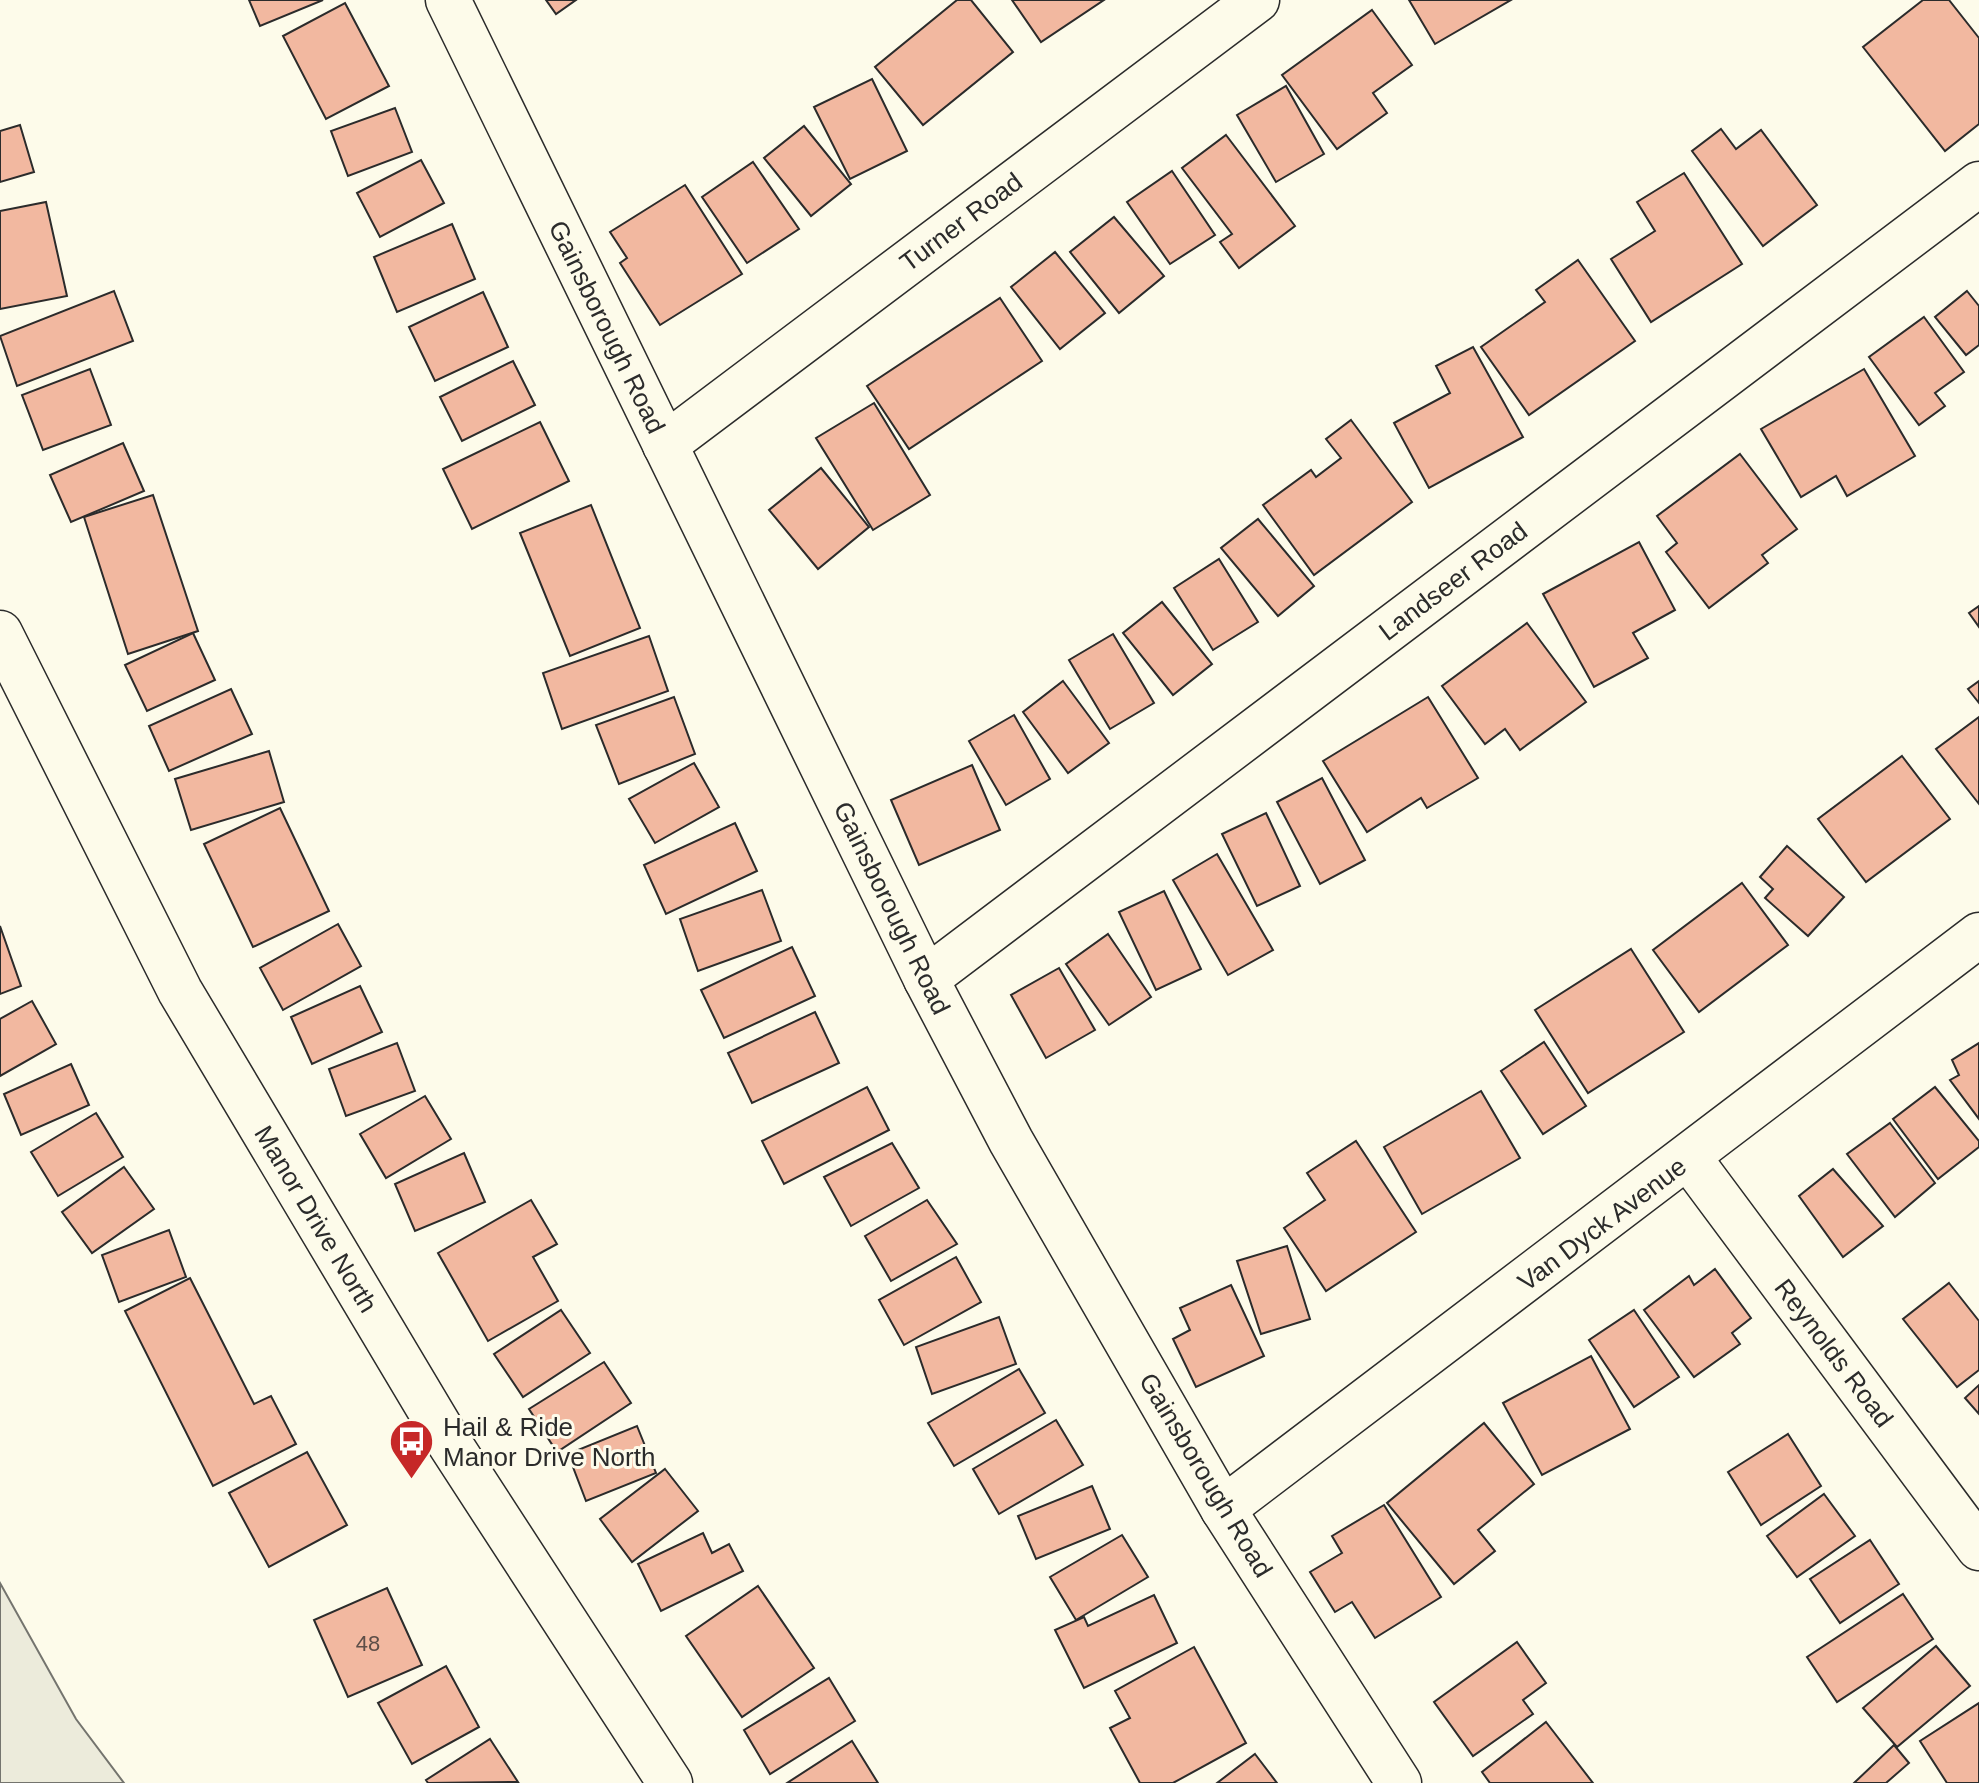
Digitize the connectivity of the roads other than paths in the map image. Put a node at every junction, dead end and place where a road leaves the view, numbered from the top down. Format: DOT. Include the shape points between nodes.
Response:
graph roads {
  1 [pos="448,0"];
  2 [pos="1257,0"];
  3 [pos="1979,184"];
  4 [pos="665,445"];
  5 [pos="0,633"];
  6 [pos="1979,935"];
  7 [pos="926,979"];
  8 [pos="1689,1158"];
  9 [pos="1223,1509"];
  10 [pos="1979,1548"];
  11 [pos="670,1783"];
  12 [pos="1399,1783"];
  1 -- 4 [label="street, Gainsborough Road"];
  2 -- 4 [label="street, Turner Road"];
  3 -- 7 [label="street, Landseer Road"];
  4 -- 7 [label="street, Gainsborough Road"];
  5 -- 11 [label="street, Manor Drive North" via="180,991 450,1444"];
  6 -- 8 [label="street, Van Dyck Avenue"];
  7 -- 9 [label="street, Gainsborough Road" via="1011,1141"];
  8 -- 9 [label="street, Van Dyck Avenue"];
  8 -- 10 [label="street, Reynolds Road"];
  9 -- 12 [label="street, Gainsborough Road"];
}
